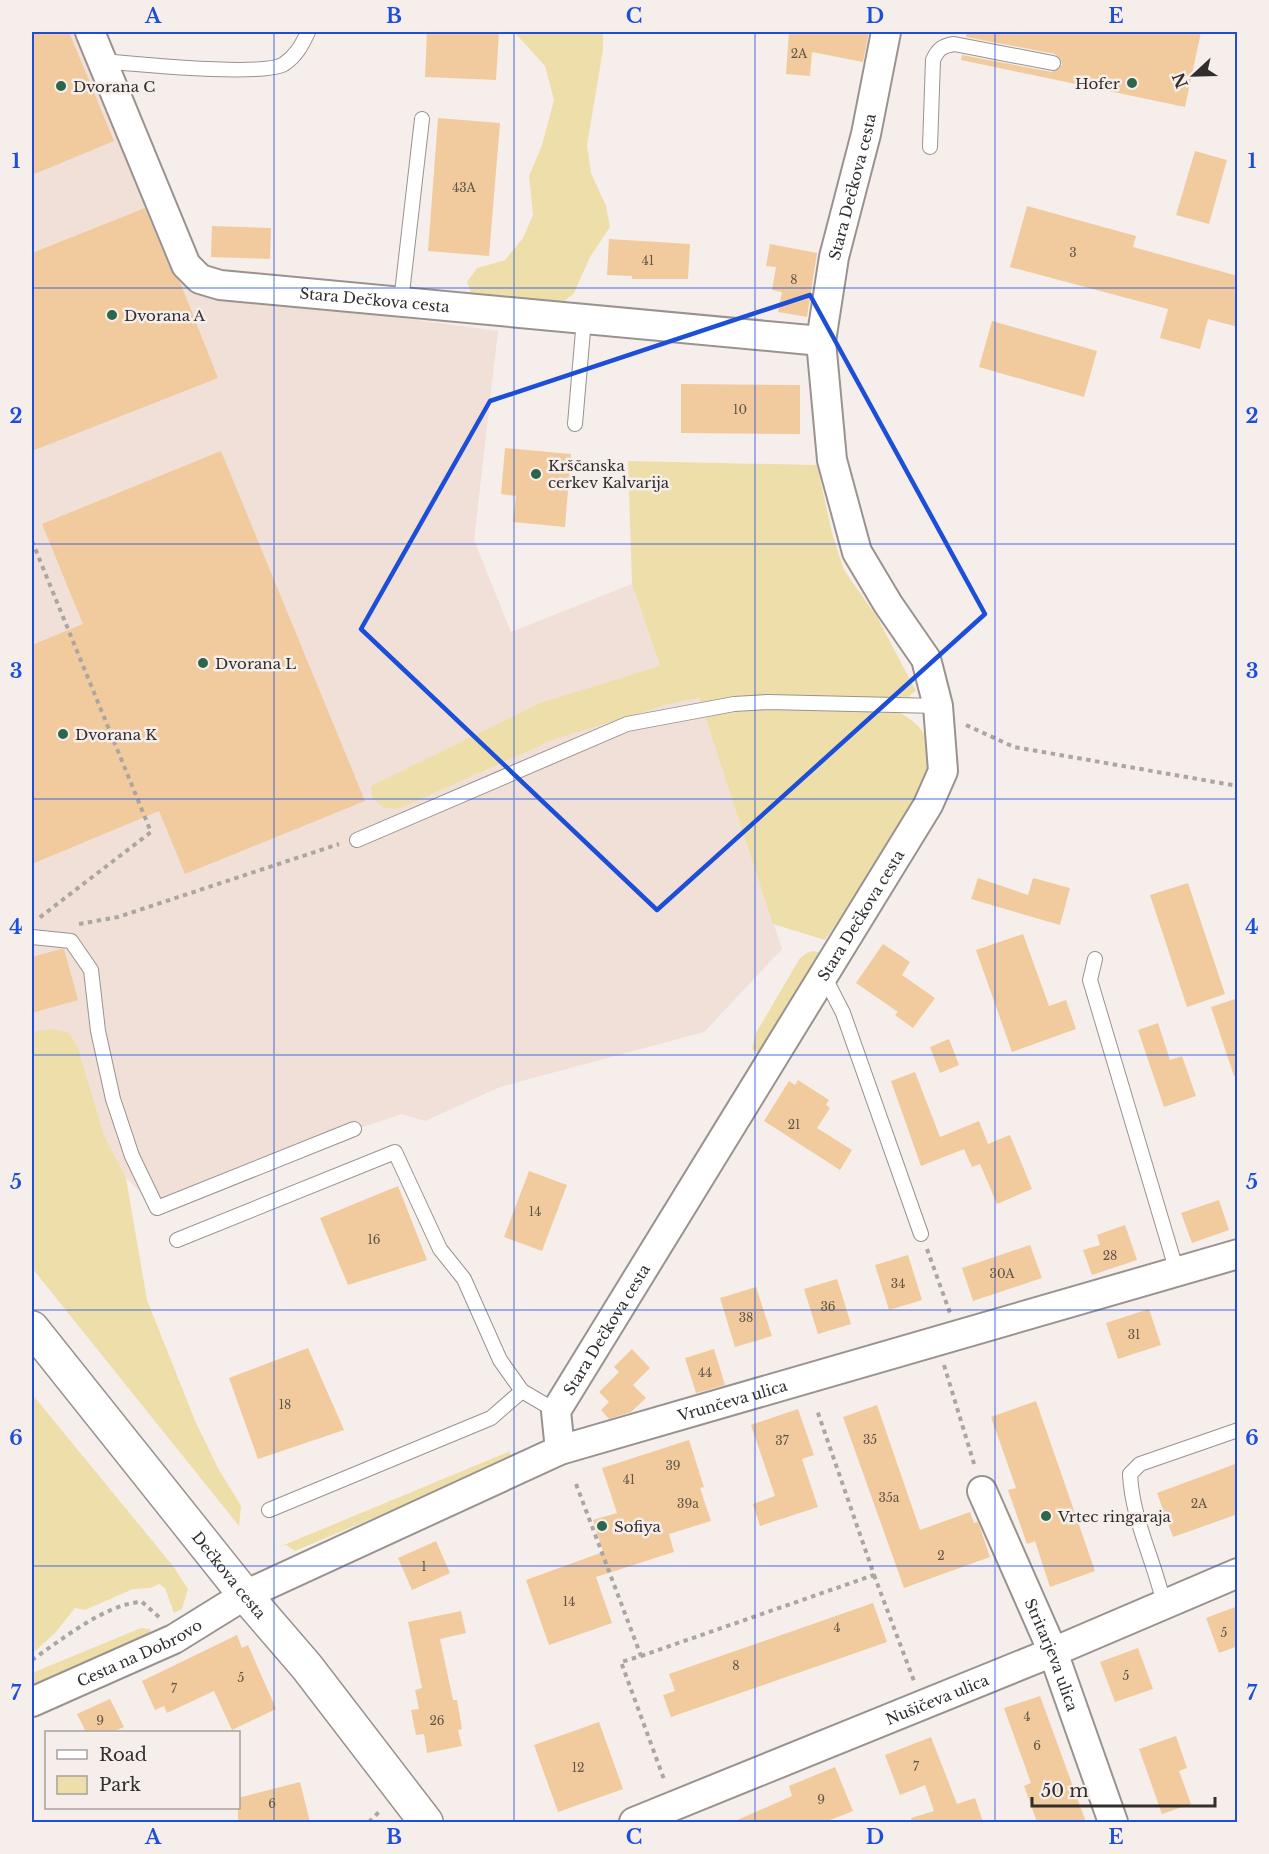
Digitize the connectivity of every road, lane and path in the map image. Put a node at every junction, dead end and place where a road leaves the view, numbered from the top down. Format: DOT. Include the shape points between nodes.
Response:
graph roads {
  1 [pos="90,32"];
  2 [pos="308,32"];
  3 [pos="886,32"];
  4 [pos="103,61"];
  5 [pos="1053,63"];
  6 [pos="422,119"];
  7 [pos="930,147"];
  8 [pos="402,302"];
  9 [pos="584,319"];
  10 [pos="821,341"];
  11 [pos="574,424"];
  12 [pos="32,541"];
  13 [pos="939,709"];
  14 [pos="1238,786"];
  15 [pos="364,837"];
  16 [pos="32,924"];
  17 [pos="75,925"];
  18 [pos="32,937"];
  19 [pos="1095,958"];
  20 [pos="823,974"];
  21 [pos="354,1129"];
  22 [pos="921,1234"];
  23 [pos="177,1240"];
  24 [pos="1238,1254"];
  25 [pos="1177,1272"];
  26 [pos="32,1328"];
  27 [pos="947,1338"];
  28 [pos="522,1391"];
  29 [pos="818,1410"];
  30 [pos="556,1411"];
  31 [pos="1238,1430"];
  32 [pos="560,1450"];
  33 [pos="576,1484"];
  34 [pos="982,1491"];
  35 [pos="269,1510"];
  36 [pos="1238,1573"];
  37 [pos="874,1575"];
  38 [pos="245,1595"];
  39 [pos="1164,1604"];
  40 [pos="174,1638"];
  41 [pos="1053,1652"];
  42 [pos="640,1656"];
  43 [pos="32,1660"];
  44 [pos="32,1702"];
  45 [pos="924,1705"];
  46 [pos="674,1806"];
  47 [pos="381,1810"];
  48 [pos="369,1822"];
  49 [pos="426,1822"];
  50 [pos="634,1822"];
  51 [pos="1113,1822"];
  1 -- 4 [label="street, Stara Dečkova cesta"];
  2 -- 4 [label="lane" via="300,50 282,66 234,70"];
  3 -- 10 [label="street, Stara Dečkova cesta" via="866,134 834,257"];
  4 -- 8 [label="street, Stara Dečkova cesta" via="186,266 200,279 220,285"];
  5 -- 7 [label="lane" via="945,45 933,60"];
  6 -- 8 [label="lane"];
  8 -- 9 [label="street, Stara Dečkova cesta"];
  9 -- 10 [label="street, Stara Dečkova cesta"];
  9 -- 11 [label="lane"];
  10 -- 13 [label="street, Stara Dečkova cesta" via="832,460 857,552 926,659"];
  12 -- 16 [label="path" via="151,832"];
  13 -- 14 [label="path" via="1014,747"];
  13 -- 15 [label="lane" via="768,702 734,704 627,724"];
  13 -- 20 [label="street, Stara Dečkova cesta" via="943,771 928,805"];
  15 -- 17 [label="path" via="118,917"];
  18 -- 21 [label="lane" via="71,941 91,970 98,1031 113,1099 132,1156 157,1208"];
  19 -- 25 [label="lane" via="1090,980"];
  20 -- 22 [label="lane" via="843,1013"];
  20 -- 30 [label="street, Stara Dečkova cesta"];
  22 -- 27 [label="path"];
  23 -- 28 [label="lane" via="395,1152 441,1249 464,1279 500,1360"];
  24 -- 25 [label="street, Vrunčeva ulica"];
  25 -- 27 [label="street, Vrunčeva ulica"];
  26 -- 38 [label="street, Dečkova cesta"];
  27 -- 32 [label="street, Vrunčeva ulica"];
  27 -- 34 [label="path"];
  28 -- 30 [label="lane"];
  28 -- 35 [label="lane" via="491,1418"];
  29 -- 37 [label="path"];
  30 -- 32 [label="street, Stara Dečkova cesta"];
  31 -- 39 [label="lane" via="1140,1464 1130,1474 1131,1501"];
  32 -- 38 [label="street, Vrunčeva ulica"];
  33 -- 42 [label="path"];
  34 -- 41 [label="street, Stritarjeva ulica"];
  36 -- 39 [label="street, Nušičeva ulica"];
  37 -- 42 [label="path"];
  37 -- 45 [label="path"];
  38 -- 40 [label="street, Cesta na Dobrovo"];
  38 -- 49 [label="street, Dečkova cesta"];
  39 -- 41 [label="street, Nušičeva ulica"];
  40 -- 43 [label="path" via="142,1602 129,1602"];
  40 -- 44 [label="street, Cesta na Dobrovo"];
  41 -- 45 [label="street, Nušičeva ulica"];
  41 -- 51 [label="street, Stritarjeva ulica"];
  42 -- 46 [label="path" via="621,1662"];
  45 -- 46 [label="street, Nušičeva ulica"];
  46 -- 50 [label="street, Nušičeva ulica"];
  47 -- 48 [label="path"];
}
